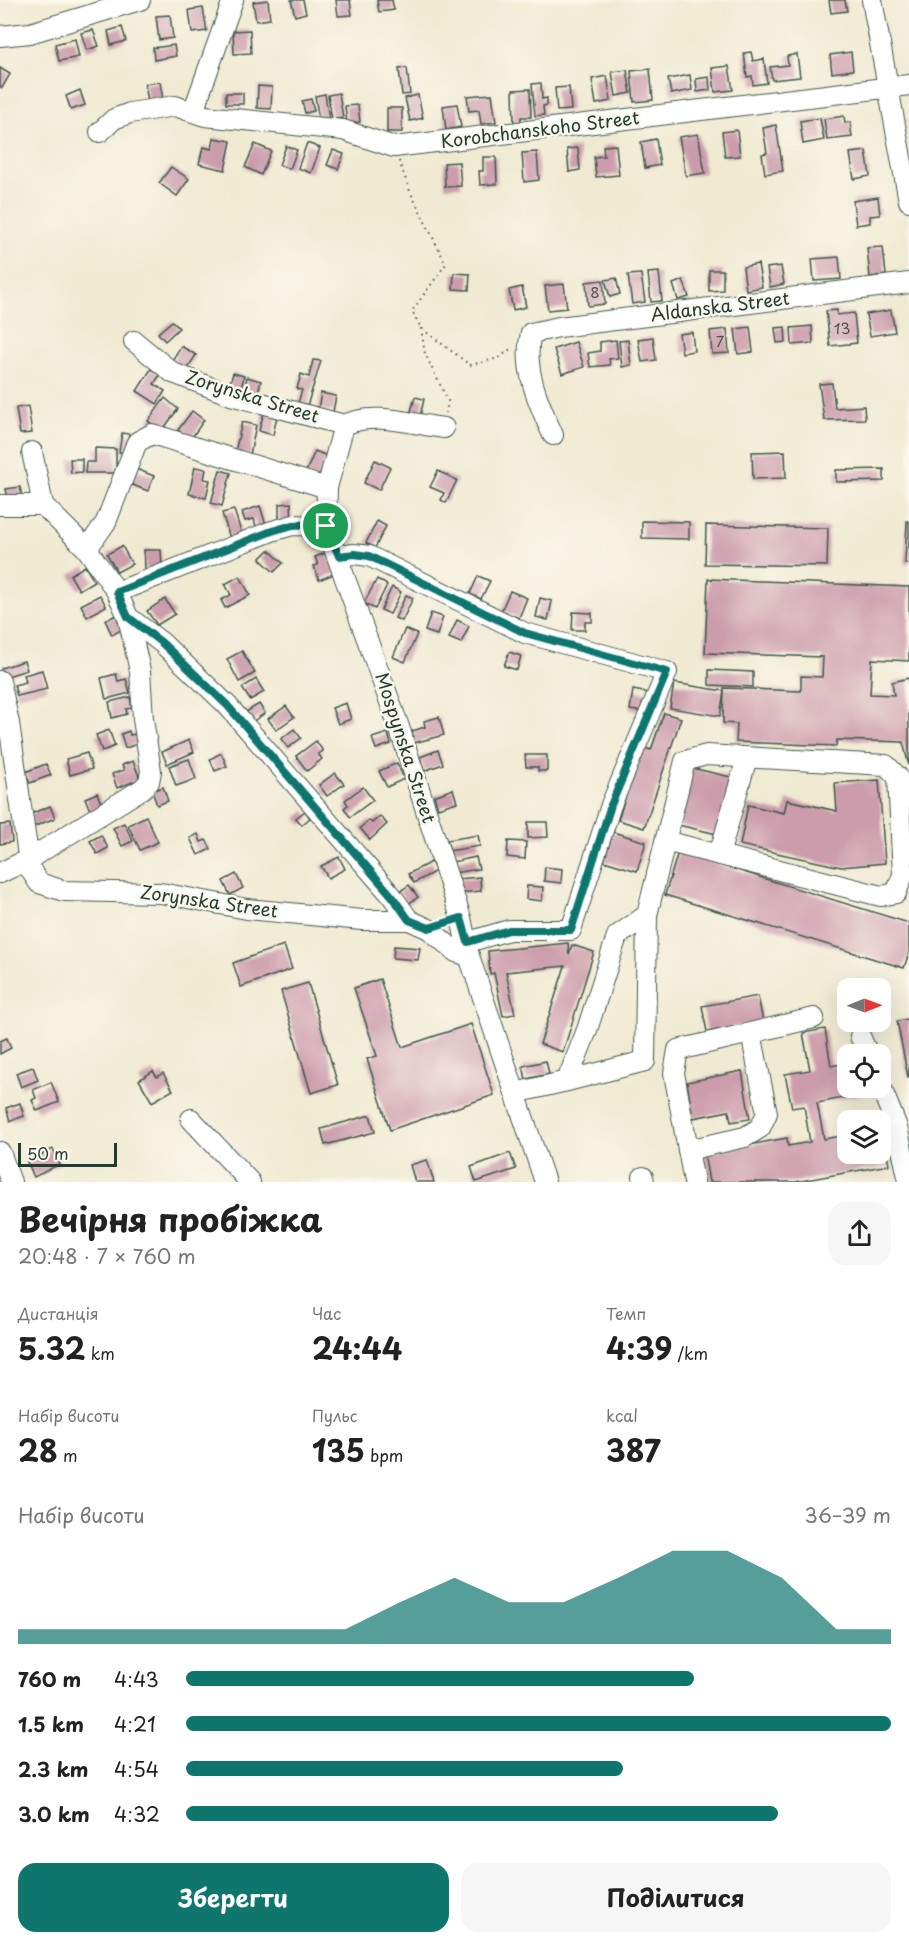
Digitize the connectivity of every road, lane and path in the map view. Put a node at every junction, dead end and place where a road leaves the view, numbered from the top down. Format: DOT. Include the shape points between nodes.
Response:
graph roads {
  1 [pos="140,0"];
  2 [pos="233,0"];
  3 [pos="872,0"];
  4 [pos="0,36"];
  5 [pos="909,85"];
  6 [pos="887,87"];
  7 [pos="184,109"];
  8 [pos="100,132"];
  9 [pos="394,147"];
  10 [pos="909,201"];
  11 [pos="909,283"];
  12 [pos="421,328"];
  13 [pos="531,333"];
  14 [pos="134,341"];
  15 [pos="344,425"];
  16 [pos="444,428"];
  17 [pos="553,435"];
  18 [pos="32,453"];
  19 [pos="327,488"];
  20 [pos="0,505"];
  21 [pos="43,505"];
  22 [pos="326,526"];
  23 [pos="87,549"];
  24 [pos="339,556"];
  25 [pos="117,592"];
  26 [pos="128,617"];
  27 [pos="162,643"];
  28 [pos="140,671"];
  29 [pos="0,681"];
  30 [pos="747,758"];
  31 [pos="665,841"];
  32 [pos="719,855"];
  33 [pos="29,859"];
  34 [pos="0,873"];
  35 [pos="647,915"];
  36 [pos="461,918"];
  37 [pos="409,920"];
  38 [pos="429,928"];
  39 [pos="469,949"];
  40 [pos="814,1018"];
  41 [pos="751,1033"];
  42 [pos="860,1035"];
  43 [pos="864,1044"];
  44 [pos="567,1081"];
  45 [pos="515,1093"];
  46 [pos="885,1098"];
  47 [pos="191,1119"];
  48 [pos="688,1149"];
  49 [pos="0,1152"];
  50 [pos="909,1181"];
  51 [pos="11,1182"];
  52 [pos="250,1182"];
  53 [pos="545,1182"];
  54 [pos="694,1182"];
  1 -- 4 [label="street" via="30,33"];
  2 -- 7 [label="street"];
  3 -- 6 [label="street"];
  5 -- 6 [label="street, Korobchanskoho Street"];
  6 -- 9 [label="street, Korobchanskoho Street"];
  6 -- 10 [label="street"];
  7 -- 8 [label="street, Korobchanskoho Street" via="130,113 114,119"];
  7 -- 9 [label="street, Korobchanskoho Street" via="205,116 343,130"];
  9 -- 12 [label="path" via="410,191 446,264 412,311"];
  11 -- 13 [label="street, Aldanska Street"];
  12 -- 13 [label="path" via="470,365 500,358"];
  12 -- 16 [label="path" via="425,354 448,401"];
  13 -- 17 [label="street" via="527,349 529,366 538,403"];
  14 -- 15 [label="street, Zorynska Street" via="173,373 231,395"];
  15 -- 16 [label="street" via="372,417"];
  15 -- 19 [label="street, Mospynska Street"];
  18 -- 21 [label="street"];
  19 -- 22 [label="street, Mospynska Street"];
  19 -- 23 [label="street" via="152,434 137,442 106,522"];
  20 -- 21 [label="street"];
  21 -- 23 [label="street"];
  22 -- 24 [label="street, Mospynska Street"];
  22 -- 25 [label="street" via="293,525 272,531"];
  23 -- 25 [label="street"];
  24 -- 36 [label="street, Mospynska Street"];
  24 -- 39 [label="street" via="369,556 525,633 667,672 611,805 571,930 509,930"];
  25 -- 26 [label="street"];
  26 -- 27 [label="street"];
  26 -- 28 [label="street"];
  27 -- 28 [label="street"];
  27 -- 37 [label="street" via="227,705"];
  28 -- 33 [label="street" via="149,782"];
  29 -- 33 [label="street, Zorynska Street"];
  30 -- 31 [label="street" via="705,755 686,761"];
  30 -- 32 [label="street"];
  30 -- 32 [label="street" via="886,765 898,777 903,875 896,893 881,896"];
  31 -- 32 [label="street"];
  31 -- 35 [label="street"];
  33 -- 34 [label="street"];
  33 -- 37 [label="street, Zorynska Street" via="33,878 64,891 161,893 247,909 362,920"];
  35 -- 44 [label="street" via="617,936"];
  35 -- 44 [label="street" via="645,1061"];
  36 -- 38 [label="street"];
  36 -- 39 [label="street, Mospynska Street"];
  37 -- 38 [label="street, Zorynska Street"];
  38 -- 39 [label="street, Zorynska Street" via="456,952"];
  39 -- 45 [label="street, Mospynska Street"];
  40 -- 41 [label="street"];
  41 -- 48 [label="street" via="767,1113 760,1128 745,1137"];
  41 -- 48 [label="street" via="678,1050 674,1073"];
  42 -- 43 [label="street"];
  44 -- 45 [label="street"];
  45 -- 53 [label="street, Mospynska Street"];
  46 -- 50 [label="street" via="897,1127"];
  47 -- 52 [label="street"];
  48 -- 54 [label="street"];
  49 -- 51 [label="street"];
}
